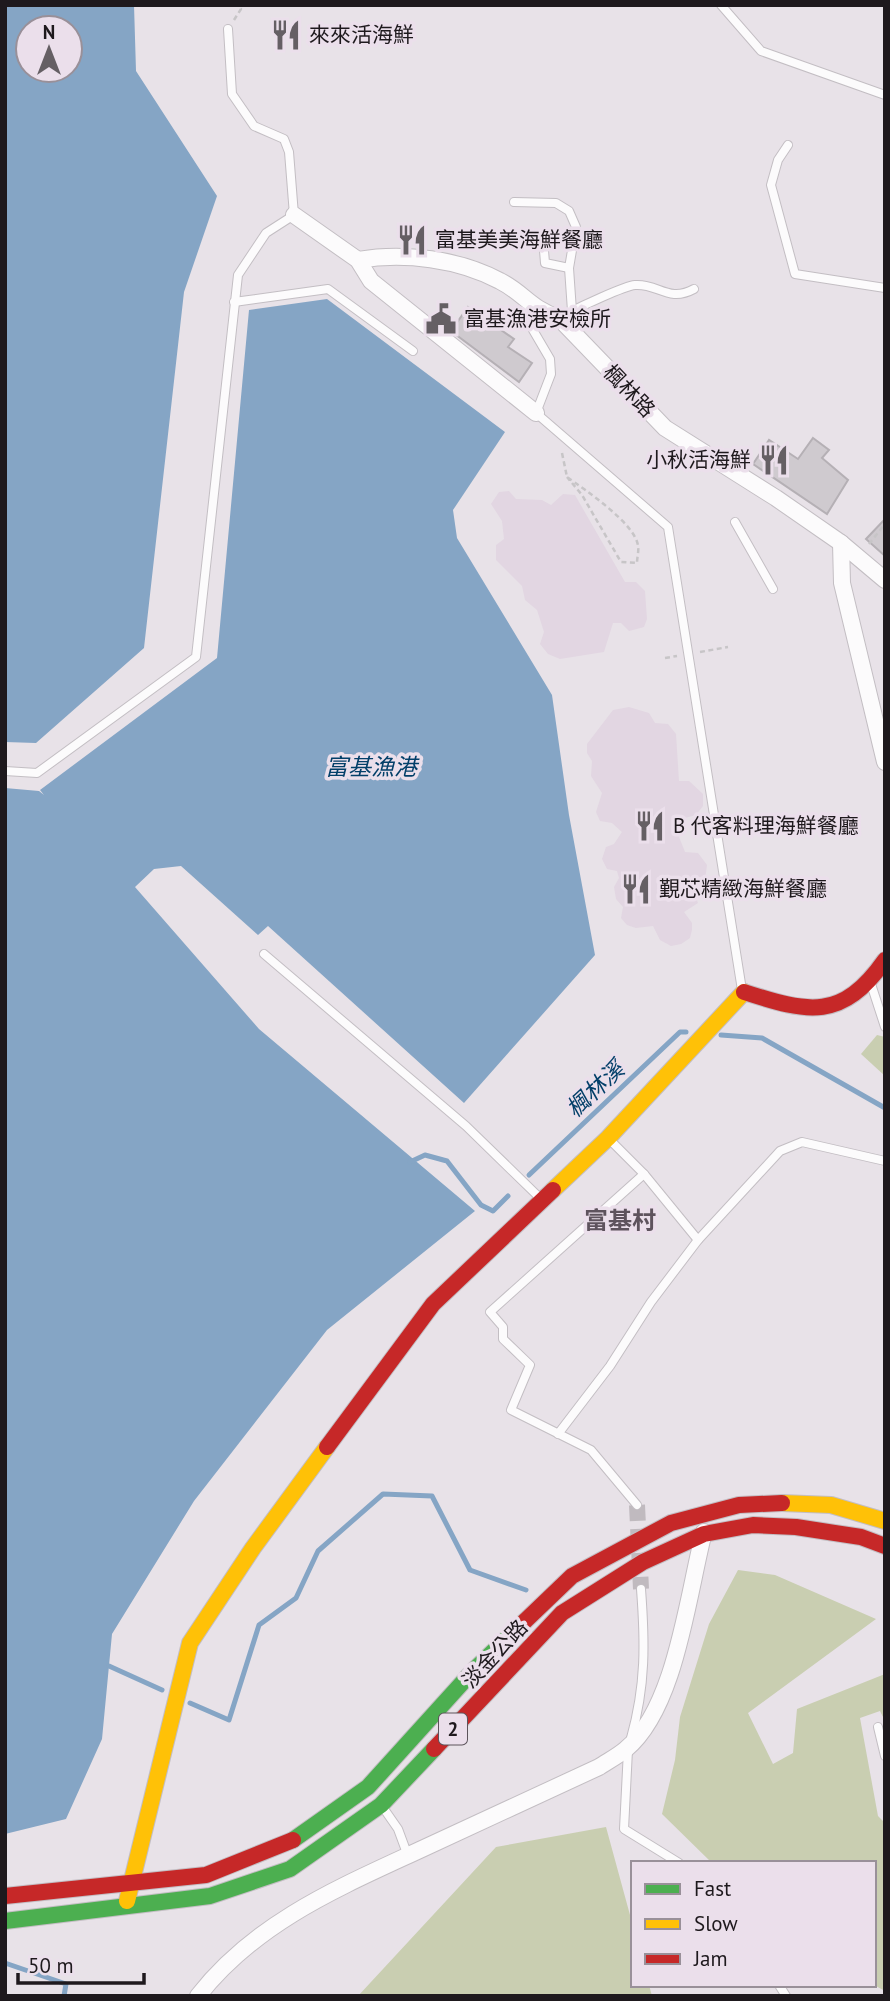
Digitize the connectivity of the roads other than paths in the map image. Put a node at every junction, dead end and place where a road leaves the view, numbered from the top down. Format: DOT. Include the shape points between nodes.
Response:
graph roads {
  1 [pos="721,5"];
  2 [pos="228,29"];
  3 [pos="885,95"];
  4 [pos="788,145"];
  5 [pos="513,202"];
  6 [pos="295,215"];
  7 [pos="544,237"];
  8 [pos="358,260"];
  9 [pos="569,268"];
  10 [pos="885,288"];
  11 [pos="694,289"];
  12 [pos="234,302"];
  13 [pos="537,310"];
  14 [pos="565,314"];
  15 [pos="412,351"];
  16 [pos="536,414"];
  17 [pos="735,522"];
  18 [pos="841,543"];
  19 [pos="885,580"];
  20 [pos="773,589"];
  21 [pos="885,762"];
  22 [pos="5,771"];
  23 [pos="264,954"];
  24 [pos="885,960"];
  25 [pos="871,984"];
  26 [pos="743,992"];
  27 [pos="885,1027"];
  28 [pos="608,1139"];
  29 [pos="885,1161"];
  30 [pos="644,1174"];
  31 [pos="543,1201"];
  32 [pos="698,1240"];
  33 [pos="558,1434"];
  34 [pos="637,1505"];
  35 [pos="706,1512"];
  36 [pos="885,1521"];
  37 [pos="704,1534"];
  38 [pos="885,1546"];
  39 [pos="641,1588"];
  40 [pos="878,1727"];
  41 [pos="628,1748"];
  42 [pos="885,1756"];
  43 [pos="368,1787"];
  44 [pos="381,1805"];
  45 [pos="408,1856"];
  46 [pos="677,1861"];
  47 [pos="129,1885"];
  48 [pos="5,1896"];
  49 [pos="126,1907"];
  50 [pos="5,1921"];
  51 [pos="198,1996"];
  1 -- 3 [label="lane" via="761,51"];
  2 -- 6 [label="lane" via="232,94 254,126 284,139"];
  4 -- 10 [label="lane" via="771,185 794,274"];
  5 -- 9 [label="lane" via="556,203 569,211 576,227"];
  6 -- 8 [label="street"];
  6 -- 12 [label="lane" via="265,233 238,275"];
  7 -- 9 [label="lane" via="545,263"];
  8 -- 13 [label="street, 楓林路" via="460,263 503,282"];
  8 -- 16 [label="street" via="371,281"];
  9 -- 14 [label="lane"];
  11 -- 14 [label="lane" via="668,295 635,285"];
  12 -- 15 [label="lane" via="328,289"];
  12 -- 22 [label="lane" via="196,657 37,773"];
  13 -- 14 [label="street, 楓林路"];
  13 -- 16 [label="lane" via="533,330 550,359 551,374"];
  14 -- 18 [label="street, 楓林路" via="664,428"];
  16 -- 26 [label="lane" via="668,527"];
  17 -- 20 [label="lane"];
  18 -- 19 [label="street, 楓林路"];
  18 -- 21 [label="street" via="842,583"];
  23 -- 31 [label="lane" via="466,1126"];
  24 -- 25 [label="main road"];
  25 -- 26 [label="main road" via="844,1003 795,1009"];
  25 -- 27 [label="lane"];
  26 -- 28 [label="main road"];
  28 -- 30 [label="lane"];
  28 -- 31 [label="main road"];
  29 -- 32 [label="lane" via="802,1142 780,1151"];
  30 -- 32 [label="lane"];
  30 -- 33 [label="lane" via="490,1312 503,1327 503,1339 530,1365 512,1410"];
  31 -- 47 [label="main road" via="433,1304 276,1516 190,1643"];
  32 -- 33 [label="lane"];
  33 -- 34 [label="lane" via="591,1450"];
  35 -- 36 [label="main road, 淡金公路 / 2" via="796,1502 831,1505"];
  35 -- 37 [label="street"];
  35 -- 43 [label="main road, 淡金公路 / 2" via="671,1523 572,1576 472,1672"];
  37 -- 38 [label="main road, 淡金公路 / 2" via="753,1525 796,1527 861,1537"];
  37 -- 41 [label="street" via="672,1672 649,1720"];
  37 -- 44 [label="main road, 淡金公路 / 2" via="643,1562 562,1613"];
  39 -- 41 [label="lane" via="646,1646 642,1700"];
  40 -- 42 [label="lane"];
  41 -- 45 [label="street" via="599,1767"];
  41 -- 46 [label="lane" via="624,1829"];
  43 -- 44 [label="lane"];
  43 -- 47 [label="main road, 淡金公路 / 2" via="297,1839 206,1875"];
  44 -- 45 [label="lane" via="398,1829"];
  44 -- 49 [label="main road, 淡金公路 / 2" via="290,1869 210,1896"];
  45 -- 51 [label="street" via="318,1899 270,1928 224,1964"];
  47 -- 48 [label="main road, 淡金公路 / 2"];
  47 -- 49 [label="main road"];
  49 -- 50 [label="main road, 淡金公路 / 2"];
}
